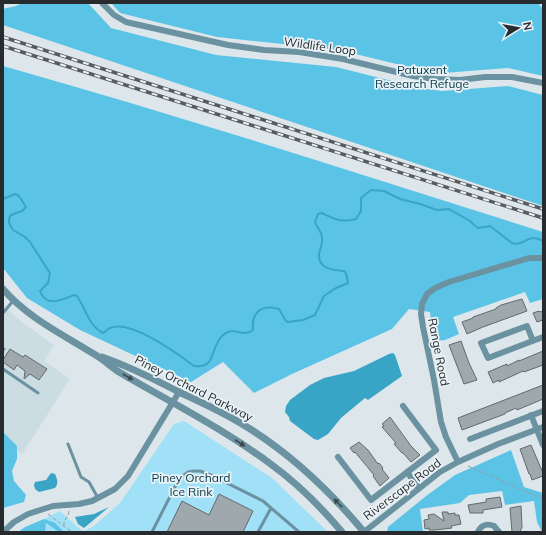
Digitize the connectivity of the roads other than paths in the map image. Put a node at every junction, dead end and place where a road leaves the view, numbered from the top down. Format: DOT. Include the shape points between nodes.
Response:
graph roads {
  1 [pos="102,3"];
  2 [pos="543,83"];
  3 [pos="543,258"];
  4 [pos="3,289"];
  5 [pos="14,300"];
  6 [pos="3,313"];
  7 [pos="543,337"];
  8 [pos="533,341"];
  9 [pos="96,354"];
  10 [pos="3,369"];
  11 [pos="179,392"];
  12 [pos="38,394"];
  13 [pos="173,403"];
  14 [pos="403,406"];
  15 [pos="543,411"];
  16 [pos="531,416"];
  17 [pos="543,427"];
  18 [pos="536,429"];
  19 [pos="470,438"];
  20 [pos="68,444"];
  21 [pos="543,445"];
  22 [pos="338,457"];
  23 [pos="458,462"];
  24 [pos="407,472"];
  25 [pos="419,488"];
  26 [pos="98,498"];
  27 [pos="271,508"];
  28 [pos="3,532"];
  29 [pos="152,532"];
  30 [pos="258,532"];
  31 [pos="299,532"];
  32 [pos="342,532"];
  33 [pos="364,532"];
  34 [pos="478,532"];
  35 [pos="498,532"];
  1 -- 2 [label="street, Wildlife Loop" via="126,22 228,45 343,59 435,79 512,77"];
  3 -- 23 [label="street, Range Road" via="529,258 449,282 427,294 422,304 422,321 441,422"];
  4 -- 5 [label="street, Piney Orchard Parkway"];
  5 -- 6 [label="lane"];
  5 -- 9 [label="street, Piney Orchard Parkway" via="57,332"];
  7 -- 8 [label="street"];
  8 -- 8 [label="street" via="488,358 481,343 527,326"];
  9 -- 11 [label="street, Piney Orchard Parkway"];
  9 -- 13 [label="street, Piney Orchard Parkway, one-way" via="116,370"];
  10 -- 12 [label="lane"];
  11 -- 13 [label="street"];
  33 -- 11 [label="street, Piney Orchard Parkway, one-way" via="323,487 273,445 243,424"];
  13 -- 26 [label="street" via="128,476"];
  13 -- 32 [label="street, Piney Orchard Parkway, one-way" via="272,465 310,498"];
  14 -- 24 [label="street" via="436,450"];
  15 -- 16 [label="street"];
  16 -- 18 [label="street"];
  16 -- 19 [label="street"];
  17 -- 18 [label="street, Riverscape Road"];
  18 -- 21 [label="street"];
  18 -- 23 [label="street, Riverscape Road"];
  20 -- 26 [label="lane" via="81,477 89,482"];
  22 -- 24 [label="street" via="372,500"];
  23 -- 25 [label="street, Riverscape Road"];
  24 -- 25 [label="street"];
  25 -- 33 [label="street, Riverscape Road"];
  26 -- 28 [label="street" via="28,514"];
  27 -- 29 [label="lane" via="263,501 206,472 188,472 179,479"];
  27 -- 30 [label="lane"];
  27 -- 31 [label="lane"];
  34 -- 35 [label="street" via="487,524 494,526"];
}
